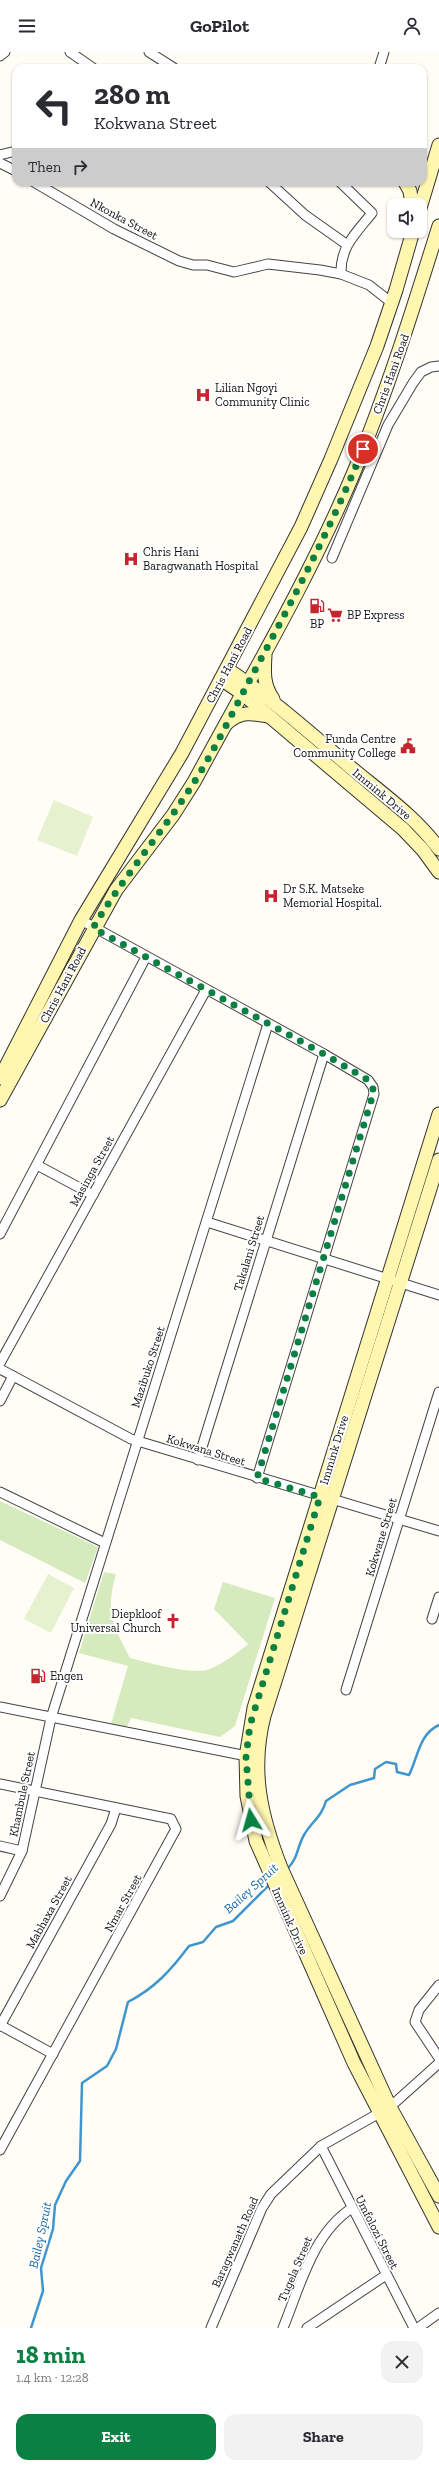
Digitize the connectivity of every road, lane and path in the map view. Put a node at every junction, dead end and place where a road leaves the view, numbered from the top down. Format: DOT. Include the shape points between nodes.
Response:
graph roads {
  1 [pos="5,52"];
  2 [pos="70,52"];
  3 [pos="149,52"];
  4 [pos="384,52"];
  5 [pos="0,56"];
  6 [pos="87,64"];
  7 [pos="168,64"];
  8 [pos="380,64"];
  9 [pos="439,145"];
  10 [pos="12,152"];
  11 [pos="0,155"];
  12 [pos="435,158"];
  13 [pos="427,161"];
  14 [pos="0,163"];
  15 [pos="12,169"];
  16 [pos="429,181"];
  17 [pos="41,186"];
  18 [pos="273,186"];
  19 [pos="344,186"];
  20 [pos="407,186"];
  21 [pos="411,198"];
  22 [pos="423,198"];
  23 [pos="439,226"];
  24 [pos="410,238"];
  25 [pos="346,244"];
  26 [pos="340,274"];
  27 [pos="392,303"];
  28 [pos="439,366"];
  29 [pos="332,558"];
  30 [pos="266,650"];
  31 [pos="224,674"];
  32 [pos="245,688"];
  33 [pos="277,705"];
  34 [pos="270,717"];
  35 [pos="224,726"];
  36 [pos="439,849"];
  37 [pos="439,872"];
  38 [pos="81,920"];
  39 [pos="93,928"];
  40 [pos="146,957"];
  41 [pos="206,990"];
  42 [pos="268,1024"];
  43 [pos="324,1054"];
  44 [pos="0,1078"];
  45 [pos="0,1100"];
  46 [pos="439,1114"];
  47 [pos="439,1160"];
  48 [pos="37,1165"];
  49 [pos="93,1195"];
  50 [pos="207,1222"];
  51 [pos="0,1234"];
  52 [pos="265,1241"];
  53 [pos="323,1259"];
  54 [pos="394,1280"];
  55 [pos="439,1295"];
  56 [pos="0,1363"];
  57 [pos="0,1369"];
  58 [pos="13,1376"];
  59 [pos="439,1392"];
  60 [pos="0,1401"];
  61 [pos="138,1441"];
  62 [pos="198,1460"];
  63 [pos="257,1478"];
  64 [pos="0,1492"];
  65 [pos="320,1497"];
  66 [pos="333,1501"];
  67 [pos="399,1520"];
  68 [pos="439,1531"];
  69 [pos="105,1543"];
  70 [pos="439,1597"];
  71 [pos="432,1619"];
  72 [pos="346,1690"];
  73 [pos="0,1708"];
  74 [pos="51,1718"];
  75 [pos="252,1758"];
  76 [pos="0,1784"];
  77 [pos="35,1791"];
  78 [pos="116,1808"];
  79 [pos="0,1846"];
  80 [pos="22,1851"];
  81 [pos="0,1896"];
  82 [pos="439,1985"];
  83 [pos="0,2025"];
  84 [pos="53,2054"];
  85 [pos="439,2058"];
  86 [pos="439,2062"];
  87 [pos="385,2110"];
  88 [pos="321,2146"];
  89 [pos="0,2150"];
  90 [pos="439,2196"];
  91 [pos="352,2208"];
  92 [pos="439,2226"];
  93 [pos="386,2275"];
  94 [pos="439,2313"];
  95 [pos="211,2328"];
  96 [pos="283,2328"];
  97 [pos="307,2328"];
  98 [pos="414,2328"];
  99 [pos="418,2328"];
  1 -- 5 [label="street"];
  2 -- 6 [label="street"];
  3 -- 7 [label="street"];
  4 -- 8 [label="street"];
  9 -- 12 [label="main road"];
  10 -- 11 [label="street"];
  12 -- 13 [label="main road"];
  12 -- 16 [label="main road"];
  14 -- 15 [label="street"];
  16 -- 22 [label="main road"];
  17 -- 26 [label="street, Nkonka Street" via="114,229 179,261 234,272 261,265 280,264"];
  18 -- 25 [label="street" via="305,215"];
  19 -- 25 [label="street" via="372,213"];
  20 -- 21 [label="main road"];
  23 -- 30 [label="main road, Chris Hani Road" via="393,368 356,466 317,553"];
  24 -- 27 [label="main road, Chris Hani Road"];
  25 -- 26 [label="street" via="340,260"];
  26 -- 27 [label="street, Nkonka Street" via="369,285"];
  27 -- 31 [label="main road, Chris Hani Road" via="337,445 301,527"];
  28 -- 29 [label="street" via="422,372 413,382 388,425"];
  30 -- 32 [label="main road, Chris Hani Road"];
  30 -- 33 [label="main road" via="266,687"];
  31 -- 32 [label="main road"];
  31 -- 38 [label="main road, Chris Hani Road" via="182,753"];
  32 -- 33 [label="main road, Immink Drive"];
  32 -- 34 [label="main road, Immink Drive"];
  32 -- 35 [label="main road, Chris Hani Road"];
  33 -- 36 [label="main road, Immink Drive" via="403,811"];
  34 -- 35 [label="main road" via="251,713 241,714"];
  34 -- 37 [label="main road, Immink Drive" via="385,814 423,850"];
  35 -- 39 [label="main road, Chris Hani Road" via="173,815 116,890"];
  38 -- 39 [label="street"];
  38 -- 44 [label="main road, Chris Hani Road"];
  39 -- 40 [label="street"];
  39 -- 45 [label="main road, Chris Hani Road"];
  40 -- 41 [label="street"];
  40 -- 48 [label="street"];
  41 -- 42 [label="street"];
  41 -- 49 [label="street, Masinga Street"];
  42 -- 43 [label="street"];
  42 -- 50 [label="street, Mazibuko Street"];
  43 -- 52 [label="street, Takalani Street"];
  43 -- 53 [label="street" via="372,1083 374,1094"];
  46 -- 54 [label="main road, Immink Drive"];
  47 -- 54 [label="main road, Immink Drive"];
  48 -- 49 [label="street"];
  48 -- 51 [label="street"];
  49 -- 56 [label="street, Masinga Street"];
  50 -- 52 [label="street"];
  50 -- 61 [label="street, Mazibuko Street"];
  52 -- 53 [label="street"];
  52 -- 62 [label="street, Takalani Street"];
  53 -- 54 [label="street"];
  53 -- 63 [label="street"];
  54 -- 55 [label="street"];
  54 -- 65 [label="main road, Immink Drive"];
  54 -- 66 [label="main road, Immink Drive"];
  57 -- 58 [label="street, Kokwana Street"];
  58 -- 60 [label="street"];
  58 -- 61 [label="street, Kokwana Street"];
  59 -- 67 [label="street, Kokwane Street"];
  61 -- 62 [label="street, Kokwana Street"];
  61 -- 69 [label="street, Mazibuko Street"];
  62 -- 63 [label="street, Kokwana Street"];
  63 -- 65 [label="street, Kokwana Street"];
  64 -- 69 [label="street"];
  65 -- 66 [label="street, Kokwana Street"];
  65 -- 75 [label="main road, Immink Drive" via="254,1708"];
  66 -- 67 [label="street, Kokwana Street"];
  66 -- 75 [label="main road, Immink Drive"];
  67 -- 68 [label="street, Kokwana Street"];
  67 -- 72 [label="street, Kokwane Street"];
  69 -- 74 [label="street, Mazibuko Street"];
  70 -- 71 [label="street"];
  73 -- 74 [label="street"];
  74 -- 75 [label="street"];
  74 -- 77 [label="street, Khambule Street"];
  75 -- 87 [label="main road, Immink Drive" via="266,1830"];
  75 -- 87 [label="main road, Immink Drive" via="251,1820 256,1841 286,1914 354,2063"];
  76 -- 77 [label="street, Nmar Street"];
  77 -- 78 [label="street, Nmar Street"];
  77 -- 80 [label="street, Khambule Street"];
  78 -- 83 [label="street, Mabhaxa Street" via="111,1824"];
  78 -- 84 [label="street, Nmar Street" via="171,1819 176,1825 175,1833"];
  79 -- 80 [label="street"];
  80 -- 81 [label="street, Khambule Street"];
  82 -- 85 [label="street" via="419,2010 415,2022"];
  83 -- 84 [label="street"];
  84 -- 89 [label="street, Nmar Street"];
  86 -- 87 [label="street, Baragwanath Road"];
  87 -- 88 [label="street, Baragwanath Road"];
  87 -- 90 [label="main road, Immink Drive"];
  87 -- 92 [label="main road, Immink Drive"];
  88 -- 91 [label="street, Umfolozi Street"];
  88 -- 95 [label="street, Baragwanath Road" via="285,2180 265,2204"];
  91 -- 93 [label="street, Umfolozi Street"];
  91 -- 96 [label="street, Tugela Street" via="335,2222 319,2242"];
  93 -- 97 [label="street"];
  93 -- 98 [label="street, Umfolozi Street"];
  94 -- 99 [label="street"];
}
